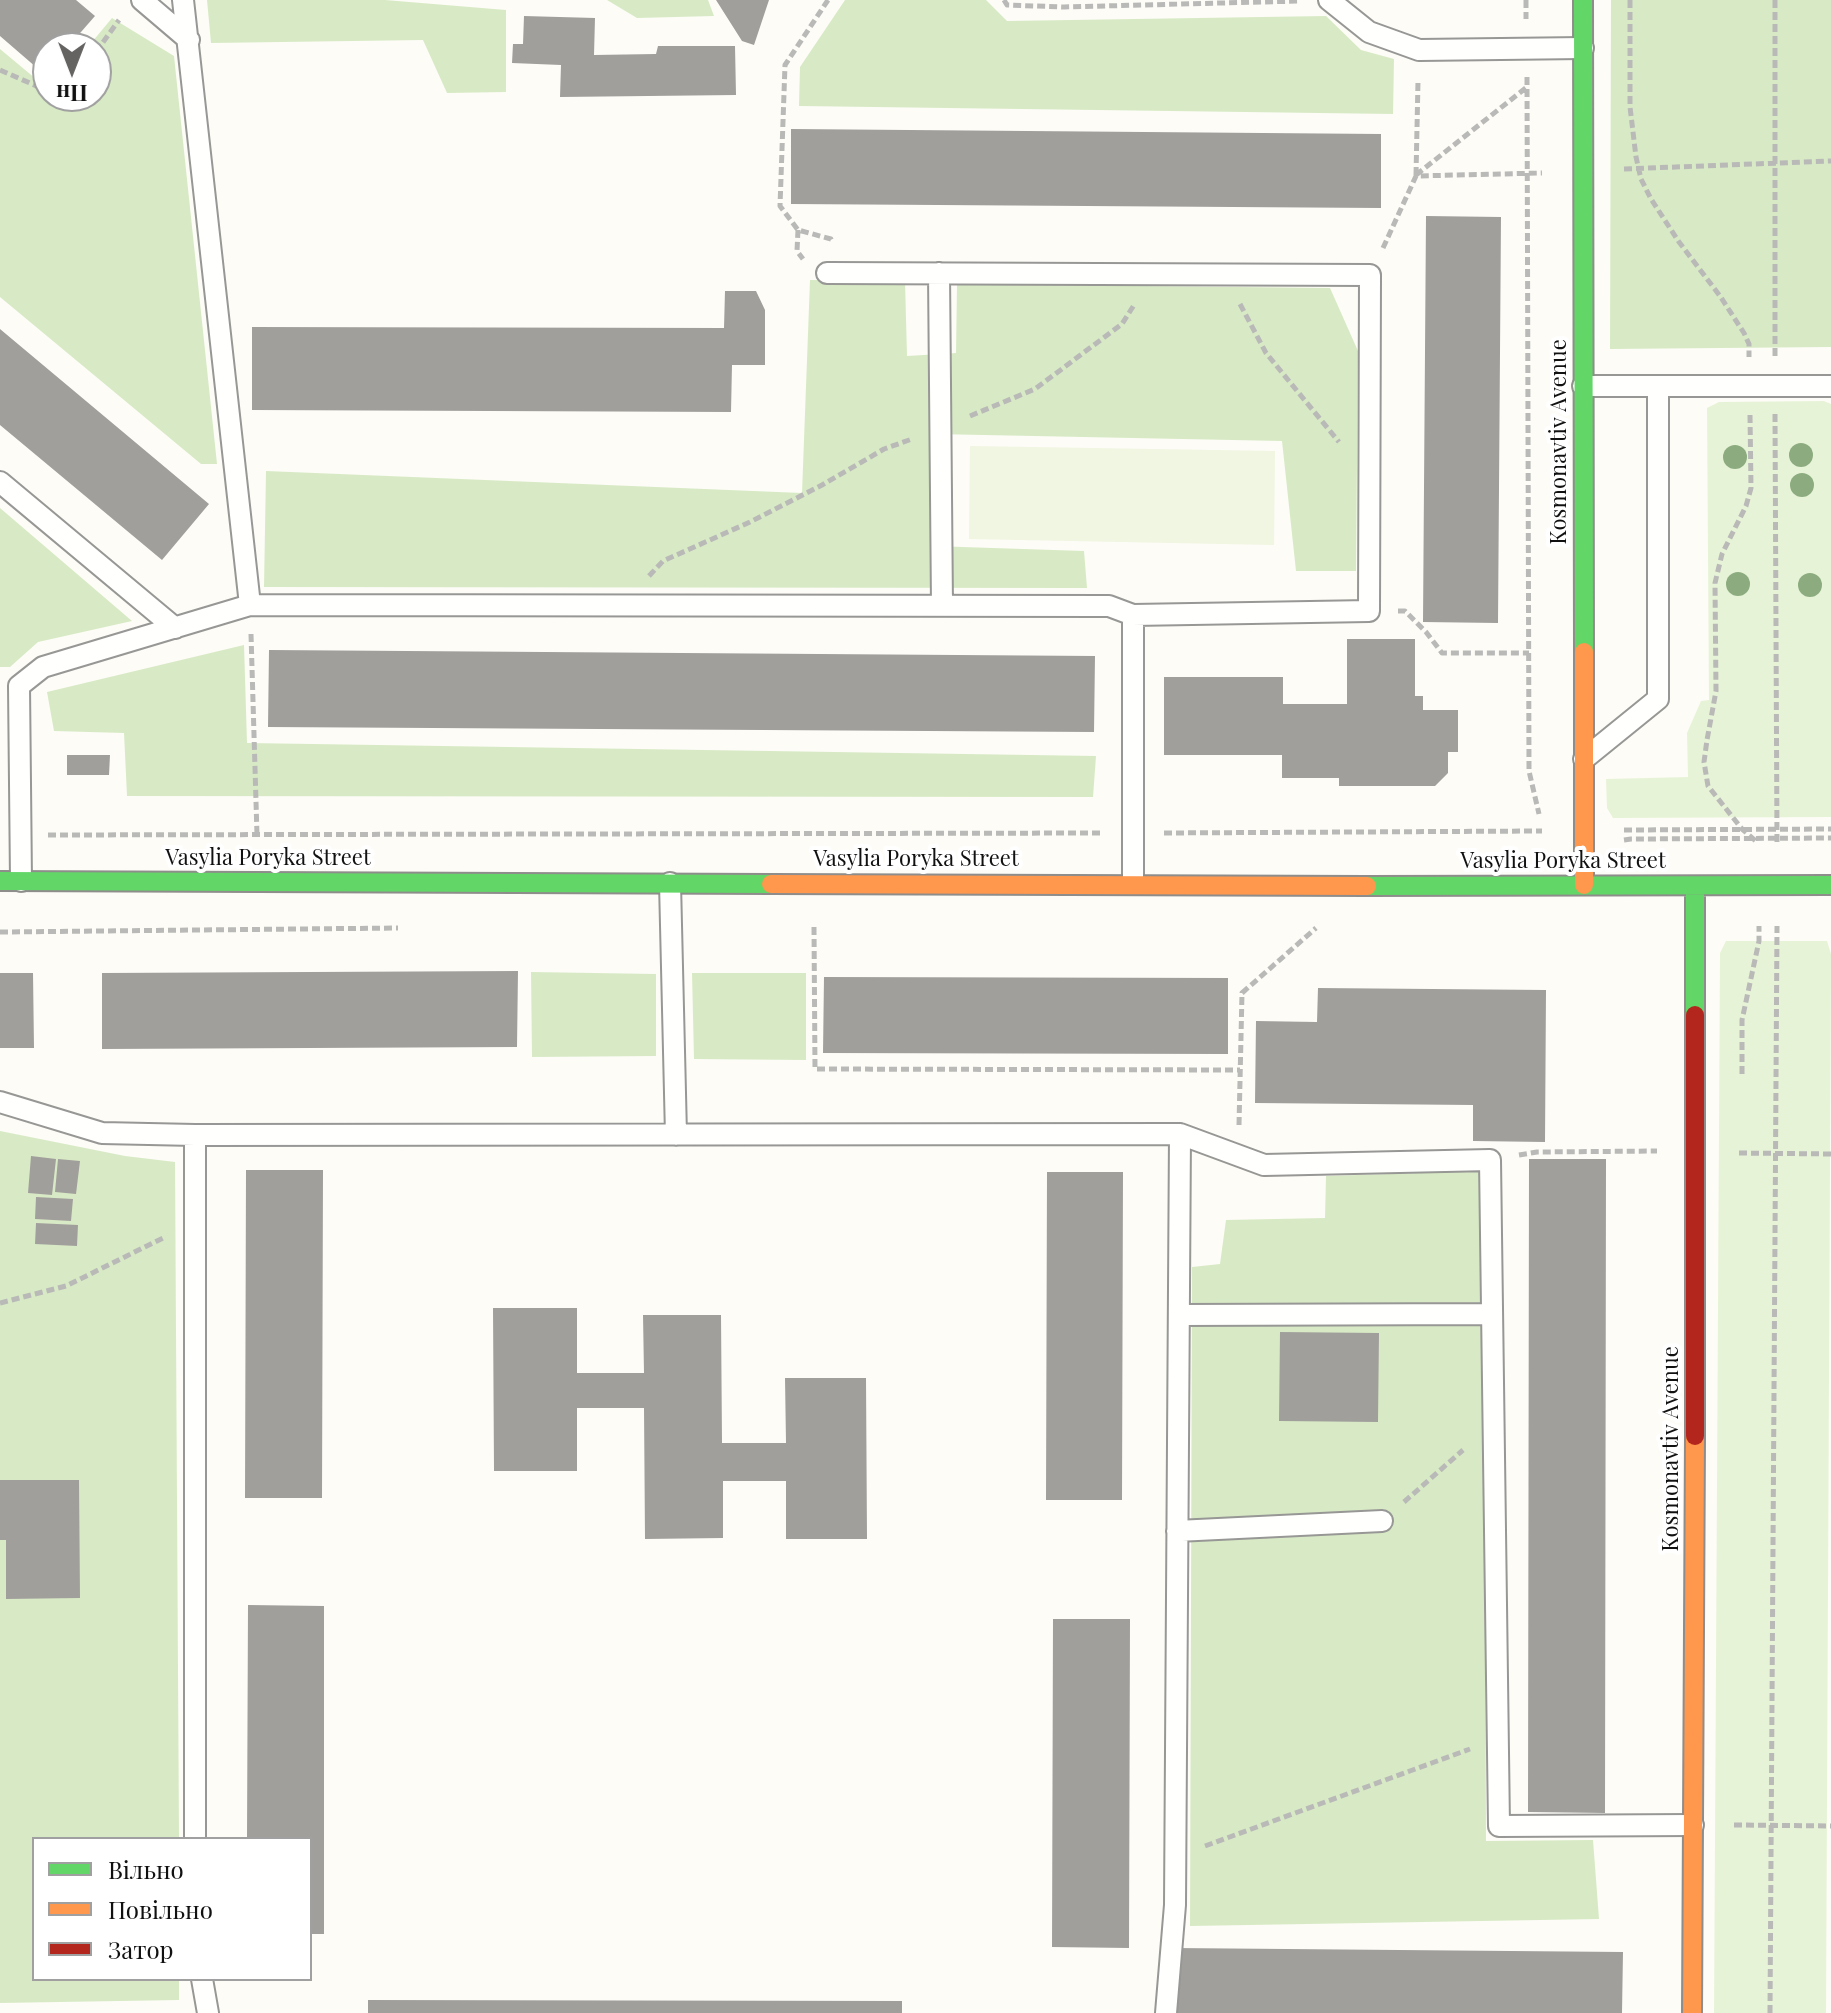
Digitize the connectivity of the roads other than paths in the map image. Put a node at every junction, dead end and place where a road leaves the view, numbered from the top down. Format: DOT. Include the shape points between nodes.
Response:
graph roads {
  1 [pos="183,0"];
  2 [pos="1329,0"];
  3 [pos="1583,0"];
  4 [pos="135,5"];
  5 [pos="189,40"];
  6 [pos="1583,48"];
  7 [pos="827,273"];
  8 [pos="939,273"];
  9 [pos="1583,386"];
  10 [pos="1658,386"];
  11 [pos="1831,386"];
  12 [pos="0,482"];
  13 [pos="250,605"];
  14 [pos="942,606"];
  15 [pos="1133,615"];
  16 [pos="175,628"];
  17 [pos="9,686"];
  18 [pos="1583,760"];
  19 [pos="10,881"];
  20 [pos="670,883"];
  21 [pos="1133,884"];
  22 [pos="1584,885"];
  23 [pos="1831,885"];
  24 [pos="1695,886"];
  25 [pos="0,1102"];
  26 [pos="1180,1134"];
  27 [pos="195,1135"];
  28 [pos="676,1135"];
  29 [pos="1492,1314"];
  30 [pos="1179,1315"];
  31 [pos="1382,1521"];
  32 [pos="1177,1531"];
  33 [pos="1693,1825"];
  34 [pos="195,1837"];
  35 [pos="202,1981"];
  36 [pos="208,2013"];
  37 [pos="1166,2013"];
  38 [pos="1692,2013"];
  1 -- 5 [label="lane"];
  2 -- 6 [label="lane" via="1369,32 1419,50"];
  3 -- 6 [label="street, Kosmonavtiv Avenue"];
  4 -- 5 [label="lane"];
  5 -- 13 [label="lane"];
  6 -- 9 [label="street, Kosmonavtiv Avenue"];
  7 -- 8 [label="lane"];
  8 -- 14 [label="lane"];
  8 -- 15 [label="lane" via="1370,275 1369,611"];
  9 -- 10 [label="lane"];
  9 -- 18 [label="street, Kosmonavtiv Avenue"];
  10 -- 11 [label="lane"];
  10 -- 18 [label="lane" via="1658,699"];
  12 -- 16 [label="lane"];
  13 -- 14 [label="lane"];
  13 -- 16 [label="lane"];
  14 -- 15 [label="lane" via="1109,606"];
  15 -- 21 [label="lane"];
  16 -- 17 [label="lane" via="43,667"];
  17 -- 19 [label="lane" via="21,835"];
  18 -- 22 [label="street, Kosmonavtiv Avenue"];
  19 -- 20 [label="street, Vasylia Poryka Street"];
  20 -- 21 [label="street, Vasylia Poryka Street"];
  20 -- 28 [label="lane"];
  21 -- 22 [label="street, Vasylia Poryka Street"];
  22 -- 24 [label="street, Vasylia Poryka Street"];
  23 -- 24 [label="street, Vasylia Poryka Street"];
  24 -- 33 [label="street, Kosmonavtiv Avenue"];
  25 -- 27 [label="lane" via="102,1133"];
  26 -- 28 [label="lane"];
  26 -- 29 [label="lane" via="1264,1165 1490,1160"];
  26 -- 30 [label="lane"];
  27 -- 28 [label="lane"];
  27 -- 34 [label="lane"];
  29 -- 30 [label="lane"];
  29 -- 33 [label="lane" via="1499,1826"];
  30 -- 32 [label="lane"];
  31 -- 32 [label="lane"];
  32 -- 37 [label="lane" via="1175,1905"];
  33 -- 38 [label="street, Kosmonavtiv Avenue"];
  35 -- 36 [label="lane"];
}
